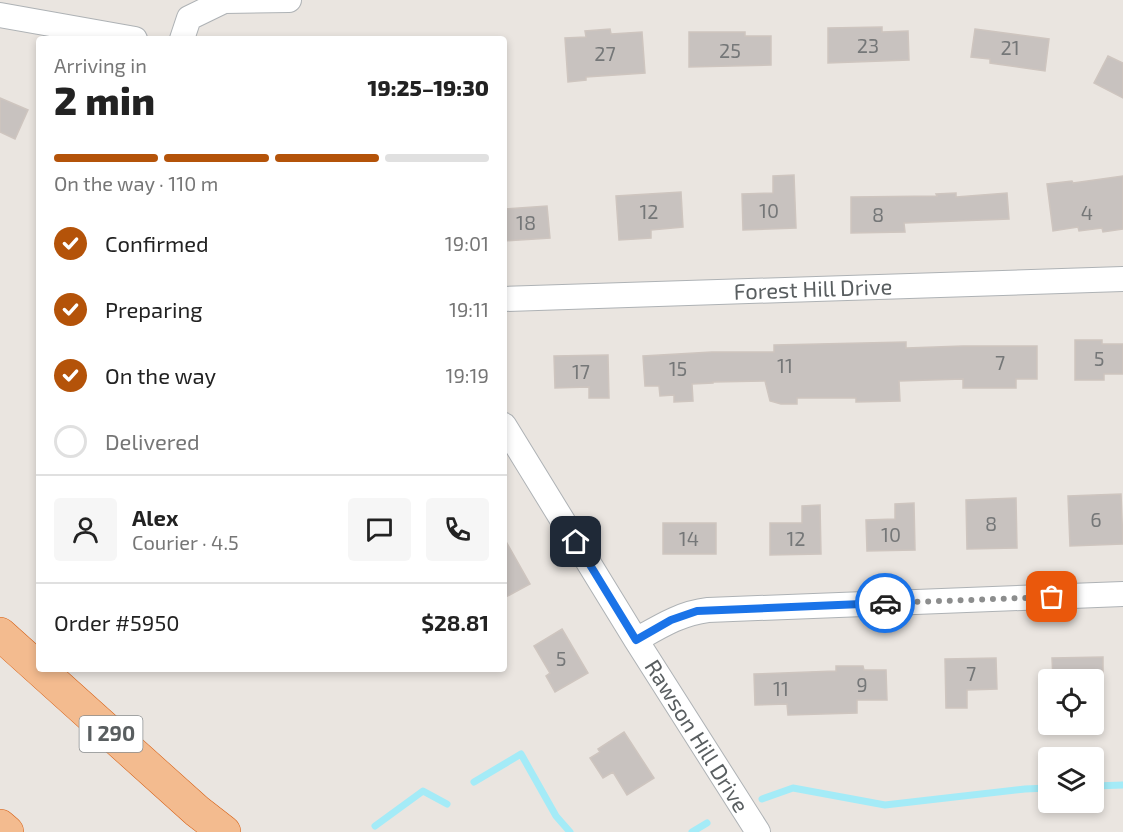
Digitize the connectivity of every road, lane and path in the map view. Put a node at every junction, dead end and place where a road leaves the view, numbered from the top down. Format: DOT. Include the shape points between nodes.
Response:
graph roads {
  1 [pos="289,0"];
  2 [pos="0,15"];
  3 [pos="118,36"];
  4 [pos="183,36"];
  5 [pos="1123,279"];
  6 [pos="507,299"];
  7 [pos="507,430"];
  8 [pos="1123,594"];
  9 [pos="0,634"];
  10 [pos="636,640"];
  11 [pos="36,666"];
  12 [pos="42,672"];
  13 [pos="0,826"];
  14 [pos="7,832"];
  15 [pos="224,832"];
  16 [pos="758,832"];
  1 -- 4 [label="street" via="224,1 189,18"];
  2 -- 3 [label="street"];
  5 -- 6 [label="street, Forest Hill Drive"];
  7 -- 10 [label="street, Rawson Hill Drive"];
  8 -- 10 [label="street" via="697,611 671,620"];
  9 -- 11 [label="highway, I 290"];
  10 -- 16 [label="street, Rawson Hill Drive"];
  12 -- 15 [label="highway, I 290"];
  13 -- 14 [label="highway"];
}
